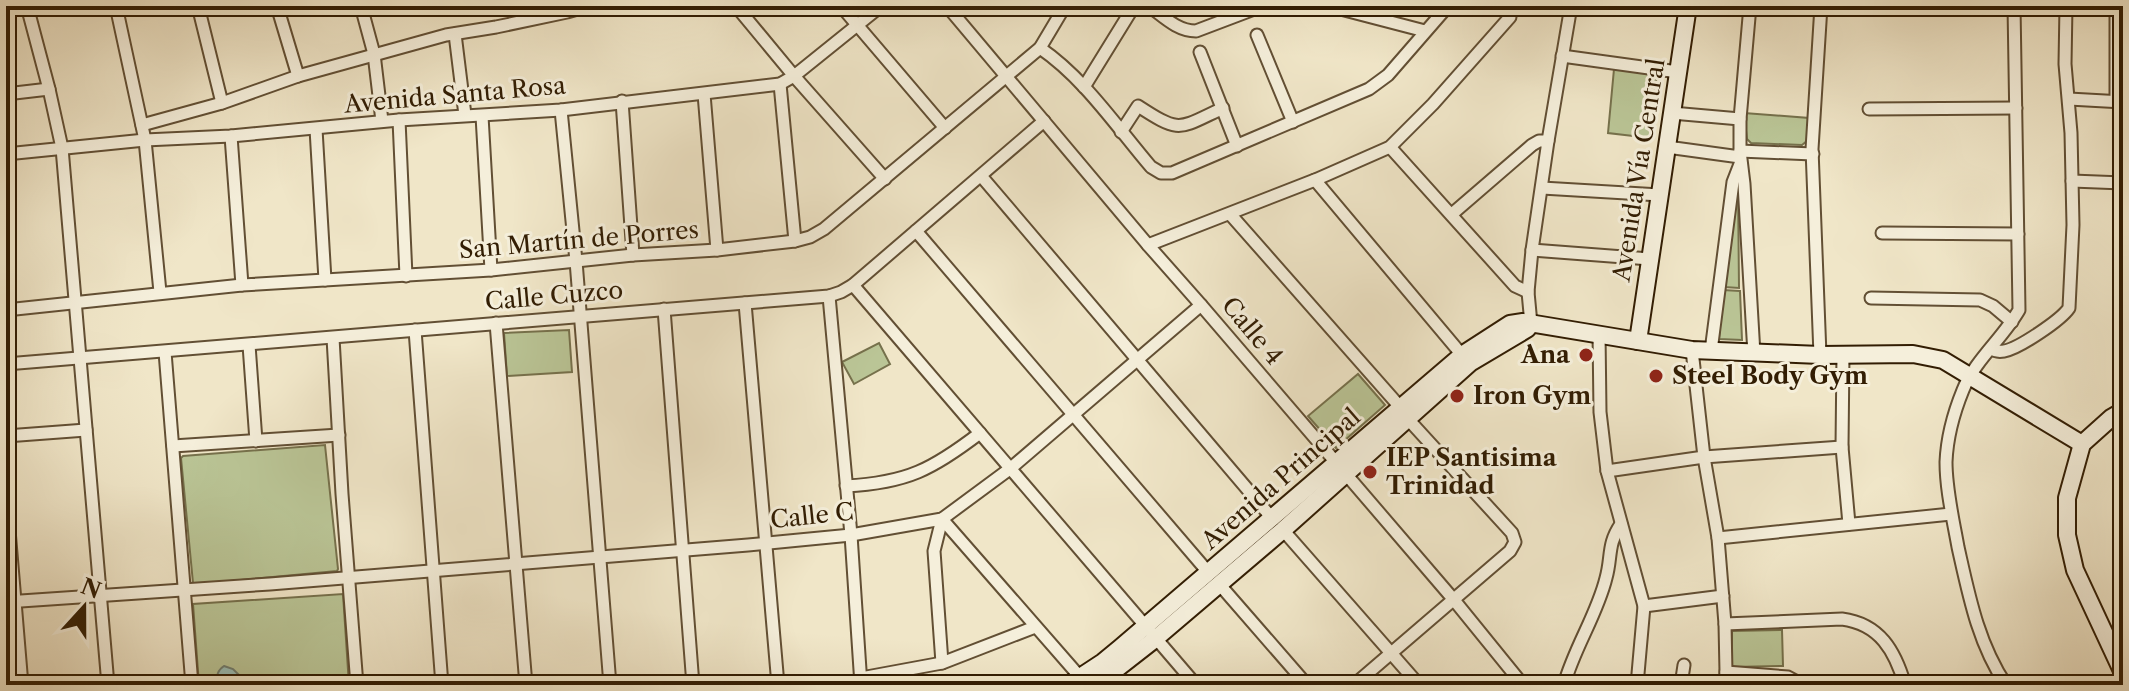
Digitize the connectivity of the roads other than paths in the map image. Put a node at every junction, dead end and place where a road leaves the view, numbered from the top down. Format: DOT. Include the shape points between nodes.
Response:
graph roads {
  1 [pos="27,6"];
  2 [pos="116,6"];
  3 [pos="198,6"];
  4 [pos="277,6"];
  5 [pos="361,6"];
  6 [pos="588,6"];
  7 [pos="736,6"];
  8 [pos="841,6"];
  9 [pos="881,6"];
  10 [pos="947,6"];
  11 [pos="1065,6"];
  12 [pos="1134,6"];
  13 [pos="1149,6"];
  14 [pos="1262,6"];
  15 [pos="1329,6"];
  16 [pos="1448,6"];
  17 [pos="1571,6"];
  18 [pos="1664,6"];
  19 [pos="1750,6"];
  20 [pos="2014,6"];
  21 [pos="2066,6"];
  22 [pos="1823,7"];
  23 [pos="2123,7"];
  24 [pos="1688,8"];
  25 [pos="566,9"];
  26 [pos="1510,17"];
  27 [pos="858,25"];
  28 [pos="1425,31"];
  29 [pos="455,34"];
  30 [pos="1257,35"];
  31 [pos="1040,48"];
  32 [pos="1200,52"];
  33 [pos="374,54"];
  34 [pos="1562,56"];
  35 [pos="1678,72"];
  36 [pos="298,76"];
  37 [pos="794,76"];
  38 [pos="1006,77"];
  39 [pos="780,84"];
  40 [pos="1084,87"];
  41 [pos="49,89"];
  42 [pos="6,94"];
  43 [pos="704,94"];
  44 [pos="2069,99"];
  45 [pos="622,101"];
  46 [pos="2120,102"];
  47 [pos="222,103"];
  48 [pos="1223,108"];
  49 [pos="2016,108"];
  50 [pos="1869,109"];
  51 [pos="561,110"];
  52 [pos="1672,113"];
  53 [pos="465,115"];
  54 [pos="482,116"];
  55 [pos="1740,119"];
  56 [pos="399,120"];
  57 [pos="382,121"];
  58 [pos="1044,121"];
  59 [pos="1293,122"];
  60 [pos="142,125"];
  61 [pos="945,128"];
  62 [pos="316,129"];
  63 [pos="1121,132"];
  64 [pos="231,136"];
  65 [pos="145,140"];
  66 [pos="1548,141"];
  67 [pos="1237,146"];
  68 [pos="1390,147"];
  69 [pos="1667,147"];
  70 [pos="62,148"];
  71 [pos="6,154"];
  72 [pos="1813,154"];
  73 [pos="1740,157"];
  74 [pos="982,177"];
  75 [pos="885,179"];
  76 [pos="1315,180"];
  77 [pos="2072,181"];
  78 [pos="2123,183"];
  79 [pos="1542,188"];
  80 [pos="1660,195"];
  81 [pos="1230,214"];
  82 [pos="1452,214"];
  83 [pos="916,231"];
  84 [pos="1882,233"];
  85 [pos="2018,234"];
  86 [pos="795,241"];
  87 [pos="1148,245"];
  88 [pos="717,250"];
  89 [pos="1532,250"];
  90 [pos="633,255"];
  91 [pos="1650,259"];
  92 [pos="576,261"];
  93 [pos="491,270"];
  94 [pos="406,276"];
  95 [pos="325,280"];
  96 [pos="242,285"];
  97 [pos="853,285"];
  98 [pos="160,292"];
  99 [pos="1528,292"];
  100 [pos="829,296"];
  101 [pos="1871,298"];
  102 [pos="745,303"];
  103 [pos="75,304"];
  104 [pos="1201,305"];
  105 [pos="664,309"];
  106 [pos="6,310"];
  107 [pos="580,316"];
  108 [pos="2012,322"];
  109 [pos="496,323"];
  110 [pos="1531,324"];
  111 [pos="415,330"];
  112 [pos="1599,333"];
  113 [pos="333,338"];
  114 [pos="1638,341"];
  115 [pos="249,345"];
  116 [pos="1991,349"];
  117 [pos="1692,350"];
  118 [pos="1711,351"];
  119 [pos="165,352"];
  120 [pos="1754,354"];
  121 [pos="1843,354"];
  122 [pos="1462,355"];
  123 [pos="1820,355"];
  124 [pos="80,359"];
  125 [pos="1137,361"];
  126 [pos="6,364"];
  127 [pos="1970,375"];
  128 [pos="2123,411"];
  129 [pos="1404,413"];
  130 [pos="1073,415"];
  131 [pos="86,430"];
  132 [pos="980,433"];
  133 [pos="339,435"];
  134 [pos="6,436"];
  135 [pos="256,441"];
  136 [pos="2082,444"];
  137 [pos="173,446"];
  138 [pos="1842,447"];
  139 [pos="1704,457"];
  140 [pos="1011,468"];
  141 [pos="1341,468"];
  142 [pos="1607,471"];
  143 [pos="846,486"];
  144 [pos="6,494"];
  145 [pos="1951,514"];
  146 [pos="1271,517"];
  147 [pos="942,519"];
  148 [pos="1621,524"];
  149 [pos="1849,524"];
  150 [pos="1283,530"];
  151 [pos="851,535"];
  152 [pos="1718,538"];
  153 [pos="767,543"];
  154 [pos="683,550"];
  155 [pos="599,557"];
  156 [pos="515,564"];
  157 [pos="433,571"];
  158 [pos="350,577"];
  159 [pos="1214,578"];
  160 [pos="185,590"];
  161 [pos="101,595"];
  162 [pos="1723,596"];
  163 [pos="1454,600"];
  164 [pos="11,602"];
  165 [pos="1644,606"];
  166 [pos="1725,624"];
  167 [pos="1035,627"];
  168 [pos="1150,633"];
  169 [pos="1391,653"];
  170 [pos="942,663"];
  171 [pos="1684,665"];
  172 [pos="2123,673"];
  173 [pos="1725,679"];
  174 [pos="861,682"];
  175 [pos="1083,683"];
  176 [pos="22,685"];
  177 [pos="108,685"];
  178 [pos="192,685"];
  179 [pos="357,685"];
  180 [pos="442,685"];
  181 [pos="526,685"];
  182 [pos="610,685"];
  183 [pos="693,685"];
  184 [pos="778,685"];
  185 [pos="1196,685"];
  186 [pos="1307,685"];
  187 [pos="1354,685"];
  188 [pos="1419,685"];
  189 [pos="1523,685"];
  190 [pos="1564,685"];
  191 [pos="1637,685"];
  192 [pos="1681,685"];
  193 [pos="1803,685"];
  194 [pos="1905,685"];
  195 [pos="2006,685"];
  1 -- 41 [label="street"];
  2 -- 60 [label="street"];
  3 -- 47 [label="street"];
  4 -- 36 [label="street"];
  5 -- 33 [label="street"];
  6 -- 25 [label="street"];
  7 -- 37 [label="street"];
  8 -- 27 [label="street"];
  9 -- 27 [label="street, Avenida Santa Rosa"];
  10 -- 38 [label="street, Calle 4"];
  11 -- 31 [label="street, San Martín de Porres"];
  12 -- 40 [label="street"];
  13 -- 14 [label="street" via="1187,31"];
  15 -- 28 [label="street"];
  16 -- 28 [label="street"];
  17 -- 34 [label="street"];
  18 -- 24 [label="street"];
  19 -- 55 [label="street"];
  20 -- 49 [label="street"];
  21 -- 44 [label="street"];
  22 -- 72 [label="street"];
  23 -- 46 [label="street" via="2116,13"];
  24 -- 35 [label="street, Avenida Vía Central"];
  25 -- 29 [label="street"];
  26 -- 68 [label="street"];
  27 -- 37 [label="street, Avenida Santa Rosa"];
  27 -- 61 [label="street"];
  28 -- 59 [label="street" via="1369,89"];
  29 -- 33 [label="street"];
  29 -- 53 [label="street"];
  30 -- 59 [label="street"];
  31 -- 38 [label="street, San Martín de Porres"];
  31 -- 40 [label="street"];
  32 -- 48 [label="street"];
  33 -- 36 [label="street"];
  33 -- 57 [label="street"];
  34 -- 35 [label="street"];
  34 -- 66 [label="street"];
  35 -- 52 [label="street, Avenida Vía Central"];
  36 -- 47 [label="street"];
  37 -- 39 [label="street, Avenida Santa Rosa"];
  37 -- 75 [label="street"];
  38 -- 58 [label="street, Calle 4"];
  38 -- 61 [label="street, San Martín de Porres"];
  39 -- 43 [label="street, Avenida Santa Rosa"];
  39 -- 86 [label="street"];
  40 -- 63 [label="street"];
  41 -- 42 [label="street"];
  41 -- 70 [label="street"];
  43 -- 45 [label="street, Avenida Santa Rosa"];
  43 -- 88 [label="street"];
  44 -- 46 [label="street"];
  44 -- 77 [label="street"];
  45 -- 51 [label="street, Avenida Santa Rosa"];
  45 -- 90 [label="street"];
  47 -- 60 [label="street"];
  48 -- 63 [label="street" via="1182,127 1163,123 1138,106"];
  48 -- 67 [label="street"];
  49 -- 50 [label="street"];
  49 -- 85 [label="street"];
  51 -- 54 [label="street, Avenida Santa Rosa"];
  51 -- 92 [label="street"];
  52 -- 55 [label="street"];
  52 -- 69 [label="street, Avenida Vía Central"];
  53 -- 54 [label="street, Avenida Santa Rosa"];
  53 -- 56 [label="street, Avenida Santa Rosa"];
  54 -- 93 [label="street"];
  55 -- 73 [label="street"];
  56 -- 57 [label="street, Avenida Santa Rosa"];
  56 -- 94 [label="street"];
  57 -- 62 [label="street, Avenida Santa Rosa"];
  58 -- 74 [label="street, Calle Cuzco"];
  58 -- 87 [label="street, Calle 4"];
  59 -- 67 [label="street"];
  60 -- 65 [label="street"];
  61 -- 75 [label="street, San Martín de Porres"];
  62 -- 64 [label="street, Avenida Santa Rosa"];
  62 -- 95 [label="street"];
  63 -- 67 [label="street" via="1161,173"];
  64 -- 65 [label="street, Avenida Santa Rosa"];
  64 -- 96 [label="street"];
  65 -- 70 [label="street, Avenida Santa Rosa"];
  65 -- 98 [label="street"];
  66 -- 79 [label="street"];
  66 -- 82 [label="street" via="1532,145"];
  68 -- 76 [label="street"];
  68 -- 82 [label="street"];
  69 -- 73 [label="street"];
  69 -- 80 [label="street, Avenida Vía Central"];
  70 -- 71 [label="street, Avenida Santa Rosa"];
  70 -- 103 [label="street"];
  72 -- 73 [label="street"];
  72 -- 123 [label="street"];
  73 -- 118 [label="street"];
  73 -- 120 [label="street"];
  74 -- 83 [label="street, Calle Cuzco"];
  74 -- 125 [label="street"];
  75 -- 86 [label="street, San Martín de Porres" via="824,229"];
  76 -- 81 [label="street"];
  76 -- 122 [label="street"];
  77 -- 78 [label="street"];
  77 -- 116 [label="street" via="2069,308 2053,324 2009,349"];
  79 -- 80 [label="street"];
  79 -- 89 [label="street"];
  80 -- 91 [label="street, Avenida Vía Central"];
  81 -- 87 [label="street"];
  81 -- 129 [label="street"];
  82 -- 99 [label="street" via="1515,286"];
  83 -- 97 [label="street, Calle Cuzco"];
  83 -- 130 [label="street"];
  84 -- 85 [label="street"];
  85 -- 108 [label="street" via="2019,310"];
  86 -- 88 [label="street, San Martín de Porres"];
  87 -- 104 [label="street, Calle 4"];
  88 -- 90 [label="street, San Martín de Porres"];
  89 -- 91 [label="street"];
  89 -- 99 [label="street"];
  90 -- 92 [label="street, San Martín de Porres"];
  91 -- 114 [label="street, Avenida Vía Central"];
  92 -- 93 [label="street, San Martín de Porres"];
  92 -- 107 [label="street"];
  93 -- 94 [label="street, San Martín de Porres"];
  94 -- 95 [label="street, San Martín de Porres"];
  95 -- 96 [label="street, San Martín de Porres"];
  96 -- 98 [label="street, San Martín de Porres"];
  97 -- 100 [label="street, Calle Cuzco"];
  97 -- 132 [label="street"];
  98 -- 103 [label="street, San Martín de Porres"];
  99 -- 110 [label="street"];
  100 -- 102 [label="street, Calle Cuzco"];
  100 -- 143 [label="street"];
  101 -- 108 [label="street" via="1980,300"];
  102 -- 105 [label="street, Calle Cuzco"];
  102 -- 153 [label="street"];
  103 -- 106 [label="street, San Martín de Porres"];
  103 -- 124 [label="street"];
  104 -- 125 [label="street, Calle C"];
  104 -- 141 [label="street, Calle 4"];
  105 -- 107 [label="street, Calle Cuzco"];
  105 -- 154 [label="street"];
  107 -- 109 [label="street, Calle Cuzco"];
  107 -- 155 [label="street"];
  108 -- 116 [label="street"];
  109 -- 111 [label="street, Calle Cuzco"];
  109 -- 156 [label="street"];
  110 -- 112 [label="street, Avenida Principal"];
  110 -- 122 [label="street, Avenida Principal" via="1510,324"];
  110 -- 129 [label="street, Avenida Principal"];
  111 -- 113 [label="street, Calle Cuzco"];
  111 -- 157 [label="street"];
  112 -- 114 [label="street, Avenida Principal"];
  112 -- 142 [label="street"];
  113 -- 115 [label="street, Calle Cuzco"];
  113 -- 133 [label="street"];
  114 -- 117 [label="street, Avenida Principal"];
  115 -- 119 [label="street, Calle Cuzco"];
  115 -- 135 [label="street"];
  116 -- 127 [label="street"];
  117 -- 118 [label="street, Avenida Principal"];
  117 -- 139 [label="street"];
  118 -- 120 [label="street, Avenida Principal"];
  119 -- 124 [label="street, Calle Cuzco"];
  119 -- 137 [label="street"];
  120 -- 123 [label="street, Avenida Principal"];
  121 -- 123 [label="street, Avenida Principal"];
  121 -- 127 [label="street, Avenida Principal" via="1913,354 1943,360"];
  121 -- 138 [label="street"];
  122 -- 129 [label="street, Avenida Principal"];
  124 -- 126 [label="street, Calle Cuzco"];
  124 -- 131 [label="street"];
  125 -- 130 [label="street, Calle C"];
  125 -- 146 [label="street"];
  127 -- 136 [label="street, Avenida Principal"];
  127 -- 145 [label="street" via="1946,462"];
  128 -- 136 [label="street"];
  129 -- 141 [label="street, Avenida Principal"];
  129 -- 163 [label="street" via="1515,542"];
  130 -- 140 [label="street, Calle C"];
  130 -- 159 [label="street"];
  131 -- 134 [label="street"];
  131 -- 161 [label="street"];
  132 -- 140 [label="street"];
  132 -- 143 [label="street" via="931,468"];
  133 -- 135 [label="street"];
  133 -- 158 [label="street"];
  135 -- 137 [label="street"];
  136 -- 172 [label="street" via="2067,498 2067,535 2075,570"];
  137 -- 160 [label="street"];
  138 -- 139 [label="street"];
  138 -- 149 [label="street"];
  139 -- 142 [label="street"];
  139 -- 152 [label="street"];
  140 -- 147 [label="street, Calle C"];
  140 -- 168 [label="street"];
  141 -- 146 [label="street, Avenida Principal"];
  141 -- 150 [label="street, Avenida Principal"];
  141 -- 163 [label="street, Calle 4"];
  142 -- 148 [label="street"];
  143 -- 151 [label="street"];
  144 -- 164 [label="street"];
  145 -- 149 [label="street"];
  145 -- 195 [label="street" via="1979,633"];
  146 -- 159 [label="street, Avenida Principal"];
  147 -- 151 [label="street, Calle C"];
  147 -- 167 [label="street"];
  147 -- 170 [label="street" via="934,551"];
  148 -- 165 [label="street"];
  148 -- 190 [label="street" via="1610,545 1607,577"];
  149 -- 152 [label="street"];
  150 -- 159 [label="street, Avenida Principal"];
  150 -- 169 [label="street"];
  151 -- 153 [label="street, Calle C"];
  151 -- 174 [label="street"];
  152 -- 162 [label="street"];
  153 -- 154 [label="street, Calle C"];
  153 -- 184 [label="street"];
  154 -- 155 [label="street, Calle C"];
  154 -- 183 [label="street"];
  155 -- 156 [label="street, Calle C"];
  155 -- 182 [label="street"];
  156 -- 157 [label="street, Calle C"];
  156 -- 181 [label="street"];
  157 -- 158 [label="street, Calle C"];
  157 -- 180 [label="street"];
  158 -- 160 [label="street, Calle C"];
  158 -- 179 [label="street"];
  159 -- 168 [label="street, Avenida Principal"];
  159 -- 186 [label="street"];
  160 -- 161 [label="street, Calle C"];
  160 -- 178 [label="street"];
  161 -- 164 [label="street, Calle C"];
  161 -- 177 [label="street"];
  162 -- 165 [label="street"];
  162 -- 166 [label="street"];
  163 -- 169 [label="street"];
  163 -- 189 [label="street, Calle 4"];
  164 -- 176 [label="street"];
  165 -- 191 [label="street"];
  166 -- 173 [label="street"];
  166 -- 194 [label="street" via="1856,621 1893,651"];
  167 -- 170 [label="street"];
  167 -- 175 [label="street"];
  168 -- 175 [label="street, Avenida Principal" via="1103,662"];
  168 -- 185 [label="street"];
  169 -- 187 [label="street"];
  169 -- 188 [label="street"];
  170 -- 174 [label="street"];
  171 -- 192 [label="street"];
  173 -- 193 [label="street" via="1788,677"];
}
